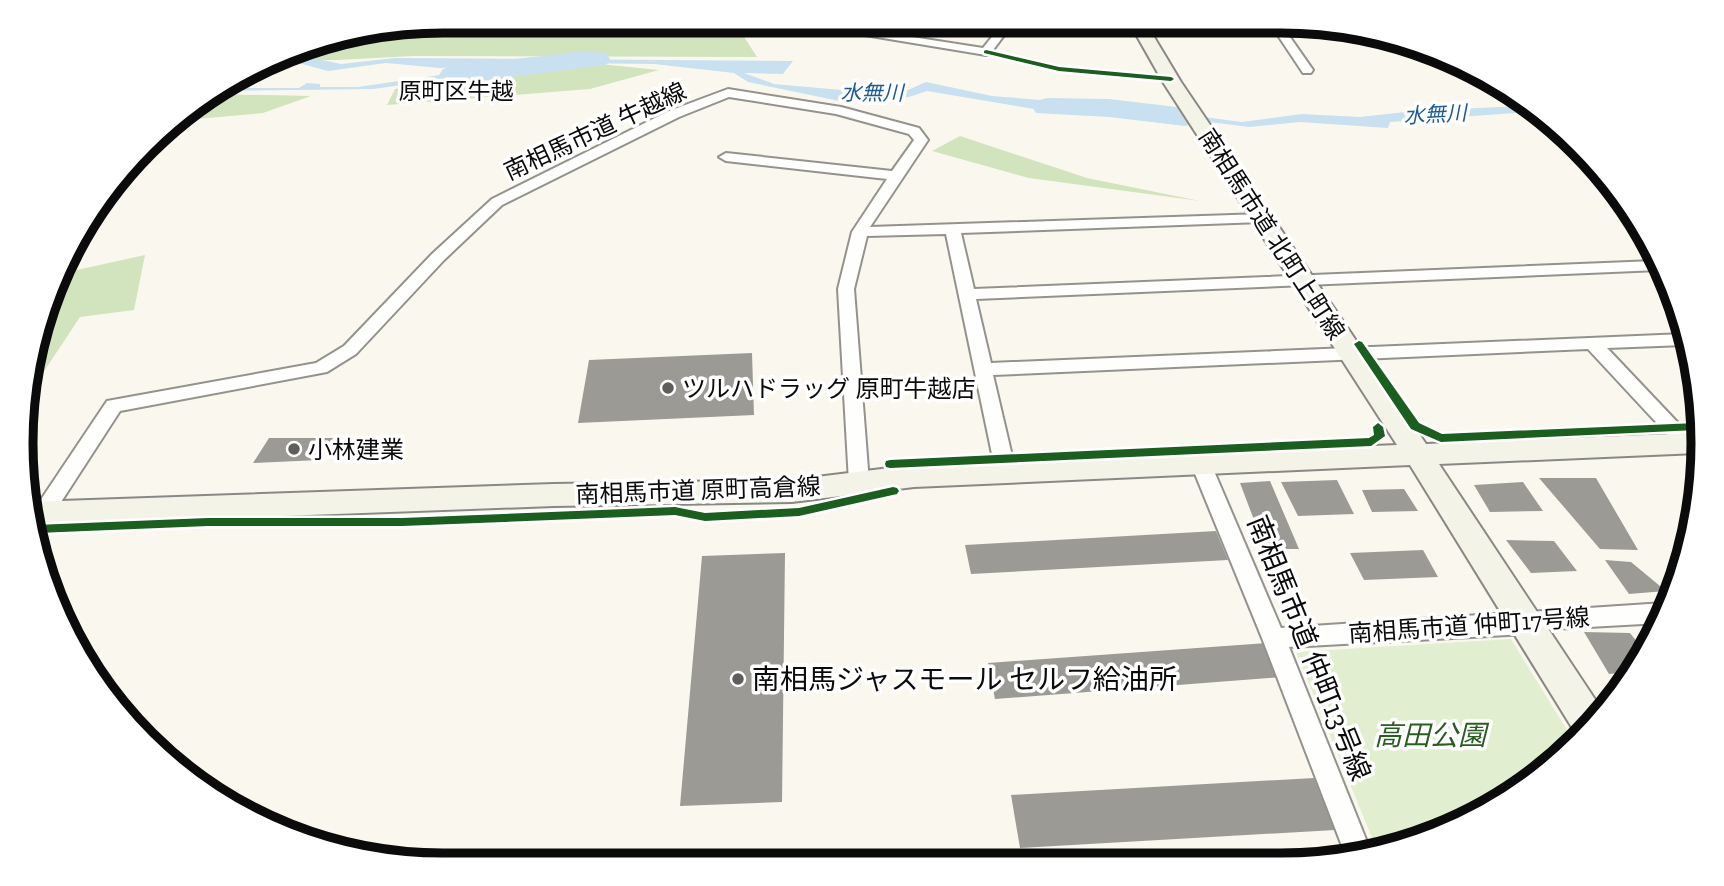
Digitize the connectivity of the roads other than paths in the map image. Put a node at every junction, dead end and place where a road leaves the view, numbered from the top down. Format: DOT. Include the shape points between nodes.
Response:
graph roads {
  1 [pos="863,33"];
  2 [pos="1001,33"];
  3 [pos="1143,33"];
  4 [pos="1282,33"];
  5 [pos="1307,71"];
  6 [pos="726,157"];
  7 [pos="896,176"];
  8 [pos="1259,213"];
  9 [pos="953,230"];
  10 [pos="860,232"];
  11 [pos="1650,266"];
  12 [pos="1302,281"];
  13 [pos="969,293"];
  14 [pos="1678,339"];
  15 [pos="1592,343"];
  16 [pos="1352,355"];
  17 [pos="985,369"];
  18 [pos="1691,441"];
  19 [pos="1691,443"];
  20 [pos="1418,455"];
  21 [pos="1200,464"];
  22 [pos="1006,473"];
  23 [pos="859,482"];
  24 [pos="39,511"];
  25 [pos="40,514"];
  26 [pos="1653,614"];
  27 [pos="1526,624"];
  28 [pos="1274,638"];
  29 [pos="1586,717"];
  30 [pos="1355,846"];
  1 -- 2 [label="street" via="986,52"];
  3 -- 8 [label="street, 南相馬市道 北町上町線"];
  4 -- 5 [label="street"];
  6 -- 7 [label="street"];
  7 -- 10 [label="street, 南相馬市道 牛越線"];
  7 -- 24 [label="street, 南相馬市道 牛越線" via="921,140 915,131 836,110 727,93 674,114 497,202 350,350 321,368 114,406"];
  8 -- 9 [label="street"];
  8 -- 12 [label="street, 南相馬市道 北町上町線"];
  9 -- 10 [label="street"];
  9 -- 13 [label="street"];
  10 -- 23 [label="street, 南相馬市道 牛越線" via="846,289"];
  11 -- 12 [label="street"];
  12 -- 13 [label="street"];
  12 -- 16 [label="street, 南相馬市道 北町上町線"];
  13 -- 17 [label="street"];
  14 -- 15 [label="street"];
  15 -- 16 [label="street"];
  15 -- 18 [label="street"];
  16 -- 17 [label="street"];
  16 -- 20 [label="street, 南相馬市道 北町上町線"];
  17 -- 22 [label="street"];
  19 -- 20 [label="street, 南相馬市道 原町高倉線"];
  20 -- 21 [label="street, 南相馬市道 原町高倉線"];
  20 -- 27 [label="street, 南相馬市道 北町上町線"];
  21 -- 22 [label="street, 南相馬市道 原町高倉線"];
  21 -- 28 [label="street, 南相馬市道 仲町13号線"];
  22 -- 23 [label="street, 南相馬市道 原町高倉線"];
  23 -- 25 [label="street, 南相馬市道 原町高倉線" via="792,491"];
  26 -- 27 [label="street, 南相馬市道 仲町17号線"];
  27 -- 28 [label="street, 南相馬市道 仲町17号線"];
  27 -- 29 [label="street, 南相馬市道 北町上町線"];
  28 -- 30 [label="street, 南相馬市道 仲町13号線"];
}
